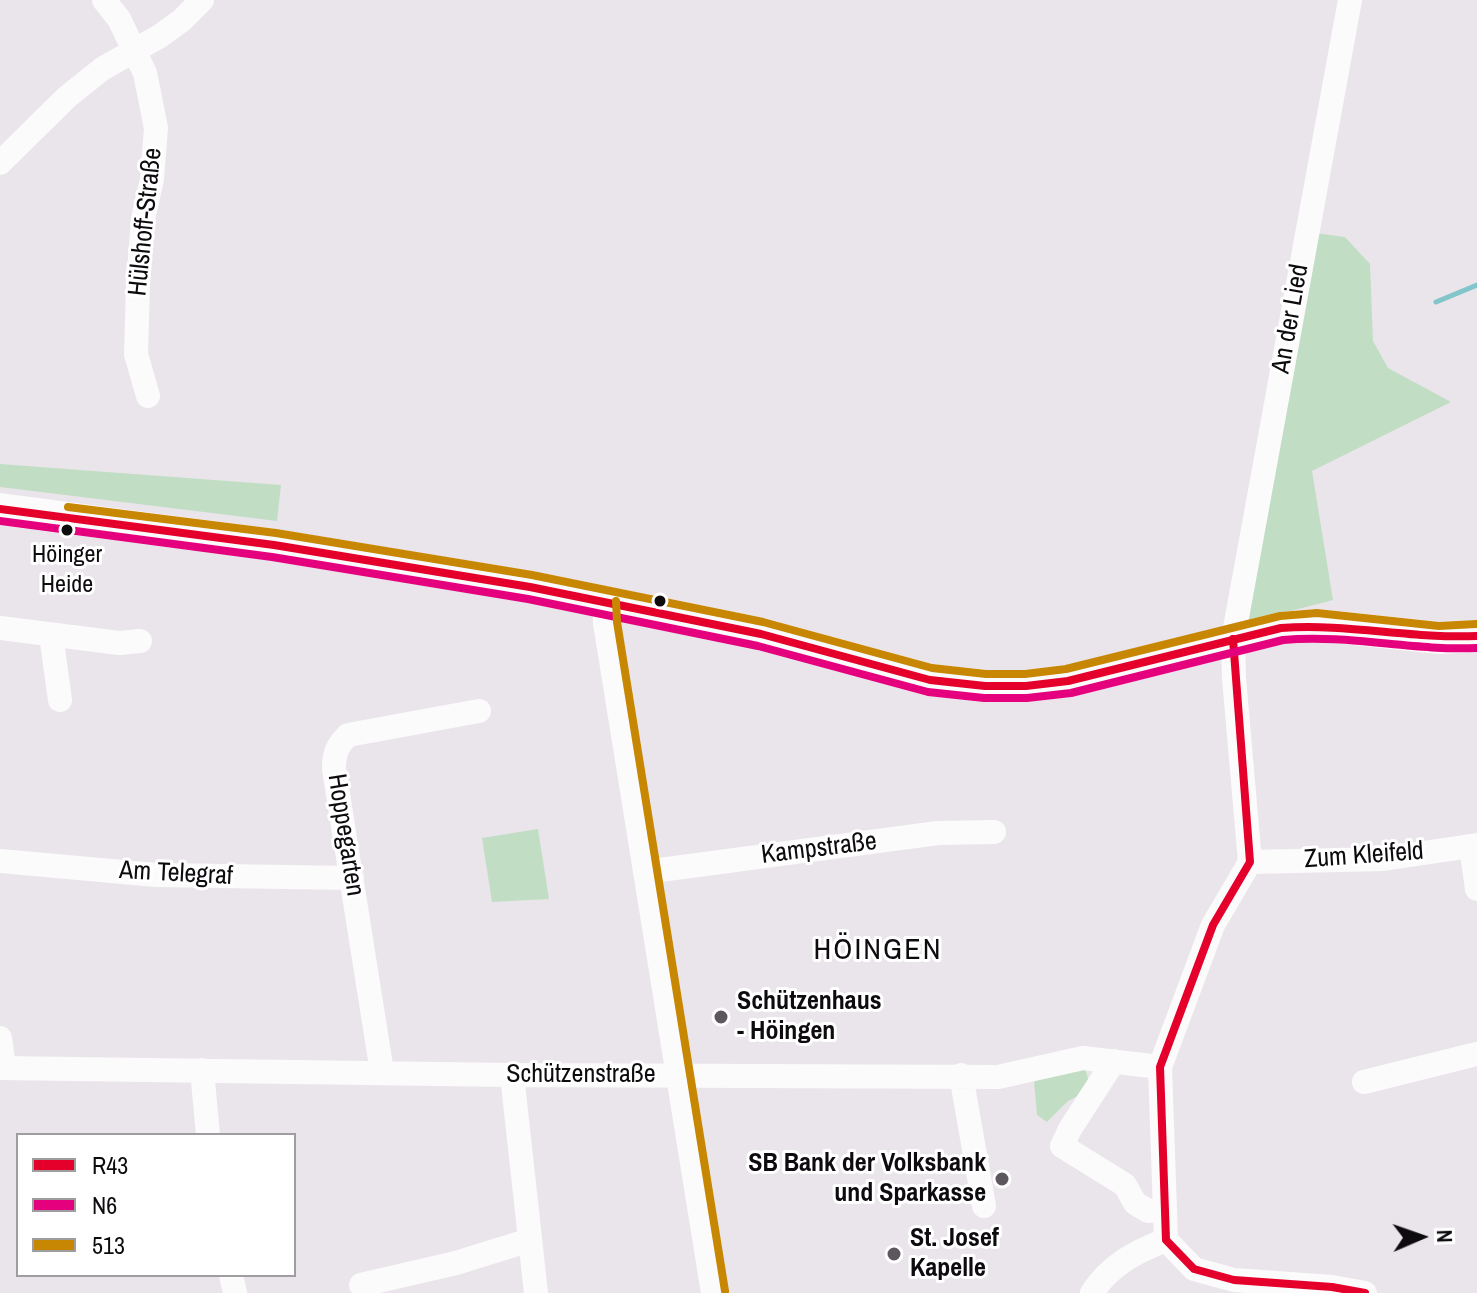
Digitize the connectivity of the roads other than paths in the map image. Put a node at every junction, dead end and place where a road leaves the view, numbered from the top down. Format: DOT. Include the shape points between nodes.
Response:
graph roads {
  1 [pos="104,0"];
  2 [pos="202,0"];
  3 [pos="1350,0"];
  4 [pos="135,49"];
  5 [pos="0,163"];
  6 [pos="148,396"];
  7 [pos="0,509"];
  8 [pos="604,602"];
  9 [pos="0,628"];
  10 [pos="51,635"];
  11 [pos="1477,636"];
  12 [pos="1233,639"];
  13 [pos="140,641"];
  14 [pos="60,700"];
  15 [pos="479,711"];
  16 [pos="994,832"];
  17 [pos="1474,846"];
  18 [pos="0,861"];
  19 [pos="1250,862"];
  20 [pos="645,872"];
  21 [pos="352,878"];
  22 [pos="1477,889"];
  23 [pos="0,1038"];
  24 [pos="1477,1054"];
  25 [pos="1114,1061"];
  26 [pos="1160,1067"];
  27 [pos="2,1068"];
  28 [pos="202,1070"];
  29 [pos="382,1072"];
  30 [pos="512,1075"];
  31 [pos="961,1075"];
  32 [pos="679,1076"];
  33 [pos="1364,1082"];
  34 [pos="208,1133"];
  35 [pos="984,1206"];
  36 [pos="1164,1210"];
  37 [pos="530,1240"];
  38 [pos="1166,1240"];
  39 [pos="361,1285"];
  40 [pos="536,1293"];
  41 [pos="713,1293"];
  42 [pos="1092,1293"];
  43 [pos="1365,1293"];
  1 -- 4 [label="street, Hülshoff-Straße"];
  2 -- 4 [label="street" via="182,20"];
  3 -- 12 [label="street, An der Lied"];
  4 -- 5 [label="street" via="67,97"];
  4 -- 6 [label="street, Hülshoff-Straße" via="156,128 138,285 136,354"];
  7 -- 8 [label="main road" via="281,546"];
  8 -- 12 [label="main road" via="761,634 930,680 985,686 1068,681"];
  8 -- 20 [label="street"];
  9 -- 10 [label="street"];
  10 -- 13 [label="street"];
  10 -- 14 [label="street"];
  11 -- 12 [label="main road" via="1439,638 1317,625"];
  12 -- 19 [label="street, An der Lied"];
  15 -- 21 [label="street, Hoppegarten" via="361,731 338,744 334,769"];
  16 -- 20 [label="street, Kampstraße" via="938,833"];
  17 -- 19 [label="street, Zum Kleifeld" via="1370,860"];
  17 -- 22 [label="street"];
  18 -- 21 [label="street, Am Telegraf" via="156,875"];
  19 -- 26 [label="street" via="1213,925"];
  20 -- 32 [label="street"];
  21 -- 29 [label="street, Hoppegarten"];
  23 -- 27 [label="street"];
  24 -- 33 [label="street"];
  25 -- 26 [label="street, Schützenstraße"];
  25 -- 31 [label="street, Schützenstraße" via="1083,1058 998,1077"];
  25 -- 36 [label="street" via="1062,1146 1125,1185 1135,1203 1148,1211"];
  26 -- 36 [label="street"];
  27 -- 28 [label="street, Schützenstraße"];
  28 -- 29 [label="street, Schützenstraße"];
  28 -- 34 [label="street"];
  29 -- 30 [label="street, Schützenstraße"];
  30 -- 32 [label="street, Schützenstraße"];
  30 -- 37 [label="street"];
  31 -- 32 [label="street, Schützenstraße"];
  31 -- 35 [label="street"];
  32 -- 41 [label="street"];
  36 -- 38 [label="street"];
  37 -- 39 [label="street"];
  37 -- 40 [label="street"];
  38 -- 42 [label="street" via="1118,1263"];
  38 -- 43 [label="street" via="1194,1269 1234,1280"];
}
